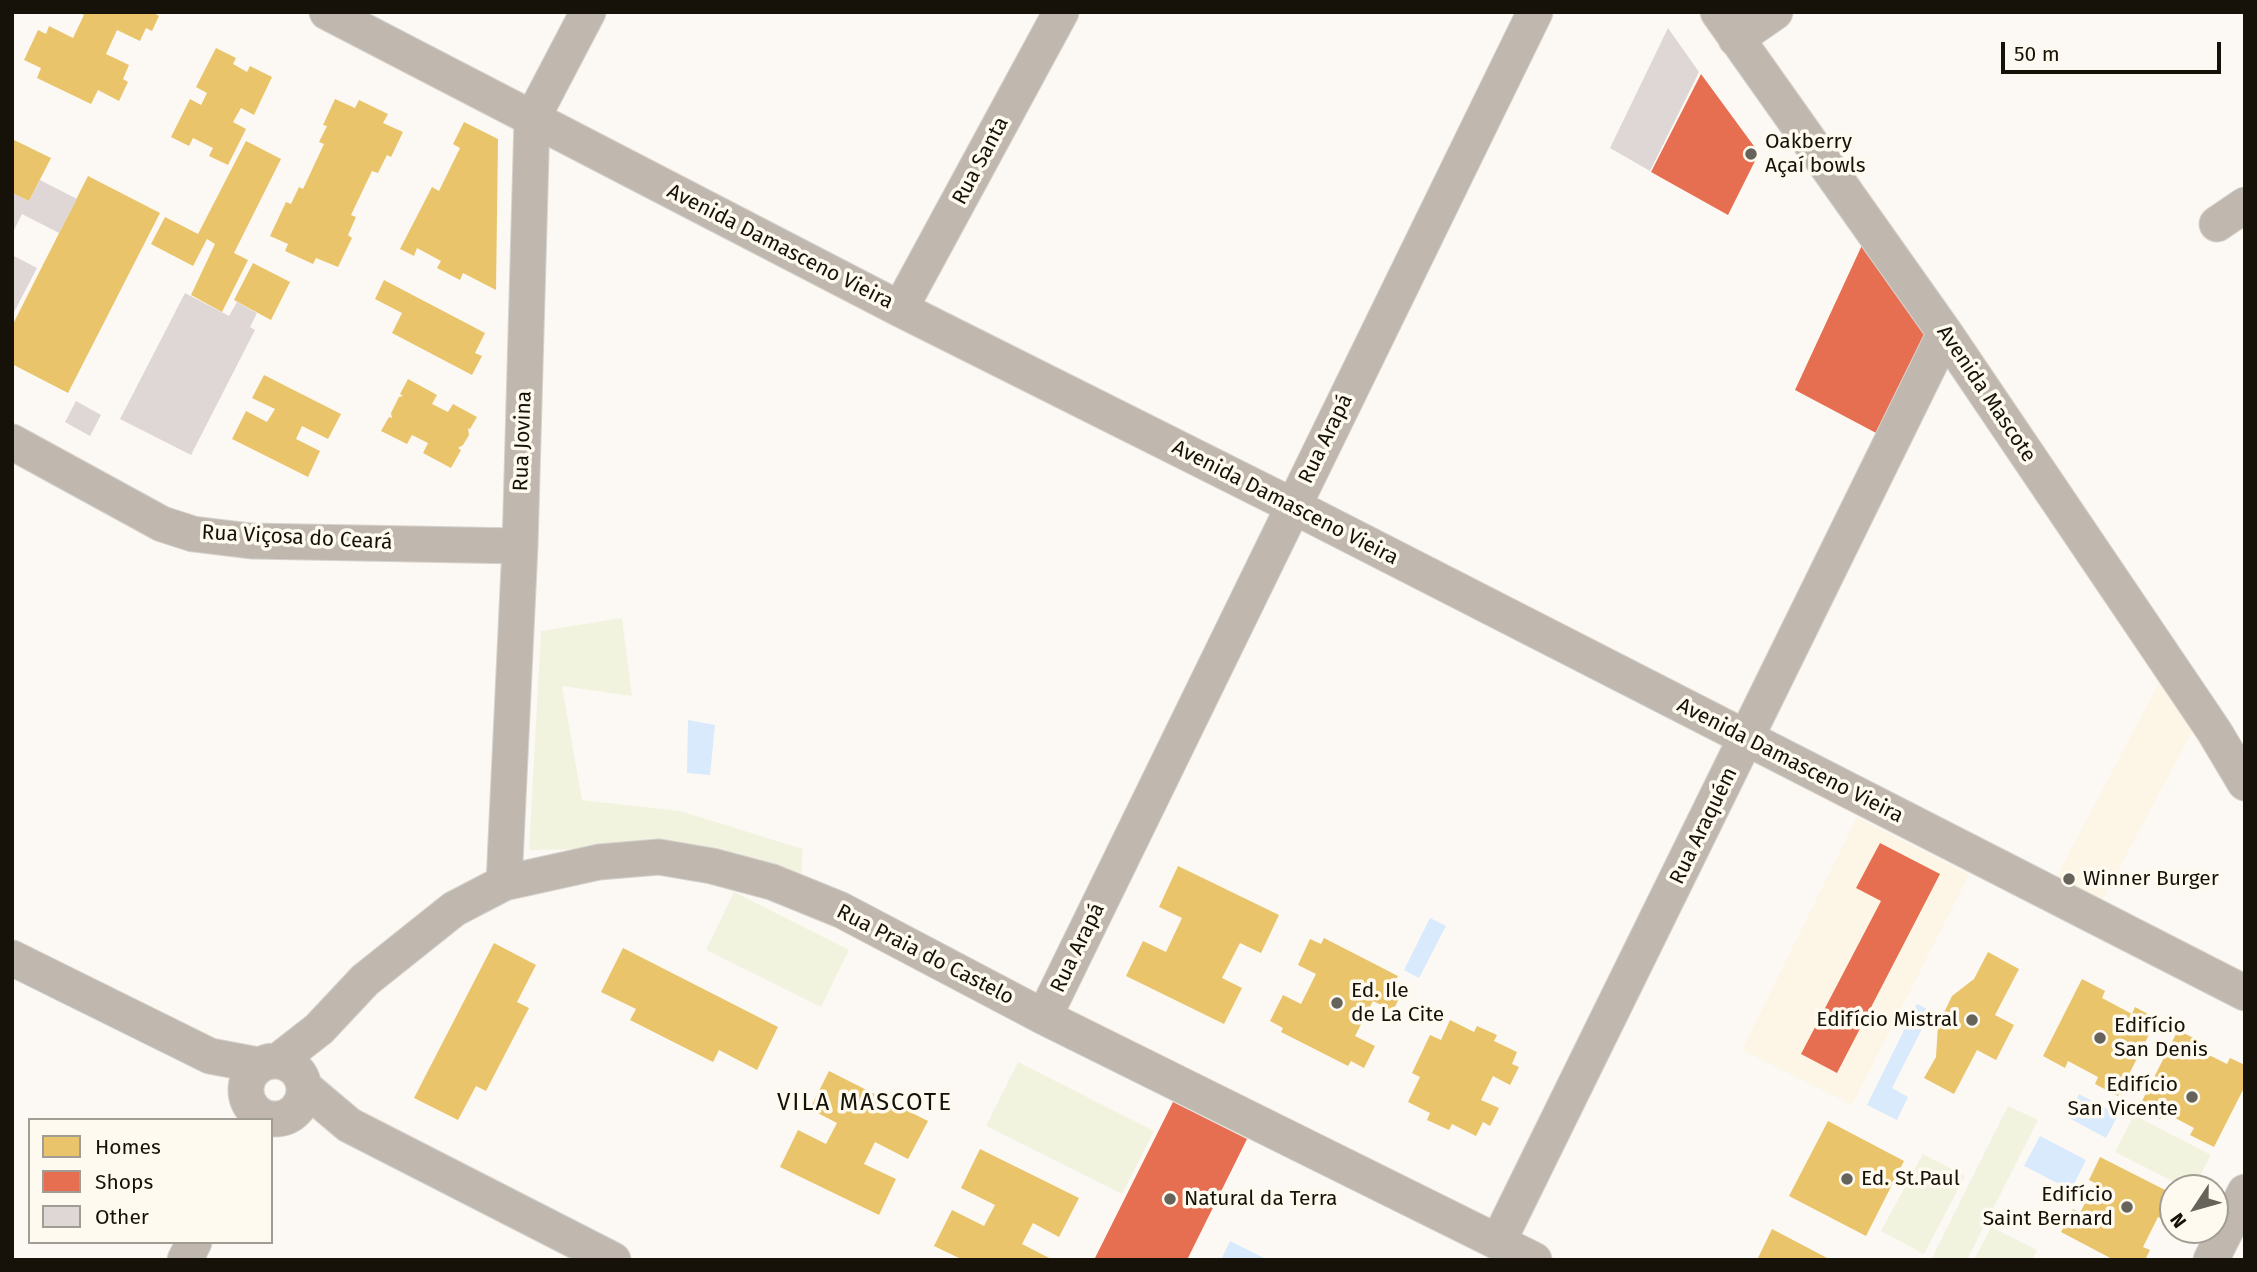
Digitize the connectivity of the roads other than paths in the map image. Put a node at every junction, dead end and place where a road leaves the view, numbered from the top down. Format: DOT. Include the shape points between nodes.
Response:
graph roads {
  1 [pos="327,12"];
  2 [pos="588,12"];
  3 [pos="1061,12"];
  4 [pos="1535,12"];
  5 [pos="1775,12"];
  6 [pos="1727,26"];
  7 [pos="532,119"];
  8 [pos="900,309"];
  9 [pos="1945,334"];
  10 [pos="12,442"];
  11 [pos="1293,506"];
  12 [pos="520,546"];
  13 [pos="1747,739"];
  14 [pos="2245,783"];
  15 [pos="504,883"];
  16 [pos="12,958"];
  17 [pos="2245,993"];
  18 [pos="1044,1017"];
  19 [pos="272,1097"];
  20 [pos="2245,1192"];
  21 [pos="1499,1242"];
  22 [pos="193,1244"];
  23 [pos="185,1260"];
  24 [pos="613,1260"];
  25 [pos="1534,1260"];
  26 [pos="2211,1260"];
  1 -- 7 [label="street, Avenida Damasceno Vieira"];
  2 -- 7 [label="street, Rua Jovina"];
  3 -- 8 [label="street, Rua Santa"];
  4 -- 11 [label="street, Rua Arapá"];
  5 -- 6 [label="street"];
  6 -- 9 [label="street, Avenida Mascote"];
  7 -- 8 [label="street, Avenida Damasceno Vieira"];
  7 -- 12 [label="street, Rua Jovina"];
  8 -- 11 [label="street, Avenida Damasceno Vieira"];
  9 -- 13 [label="street, Rua Araquém"];
  9 -- 14 [label="street, Avenida Mascote"];
  10 -- 12 [label="street, Rua Viçosa do Ceará" via="162,524 193,534 251,541"];
  11 -- 13 [label="street, Avenida Damasceno Vieira"];
  11 -- 18 [label="street, Rua Arapá"];
  12 -- 15 [label="street, Rua Jovina"];
  13 -- 17 [label="street, Avenida Damasceno Vieira"];
  13 -- 21 [label="street, Rua Araquém"];
  15 -- 18 [label="street, Rua Praia do Castelo" via="599,862 659,856 712,866 772,882 841,910"];
  15 -- 19 [label="street, Rua Praia do Castelo" via="454,909 365,980 319,1029"];
  16 -- 19 [label="street" via="210,1056"];
  18 -- 21 [label="street, Rua Praia do Castelo"];
  19 -- 24 [label="street" via="349,1125"];
  20 -- 26 [label="street"];
  21 -- 25 [label="street, Rua Praia do Castelo"];
  22 -- 23 [label="street"];
}
